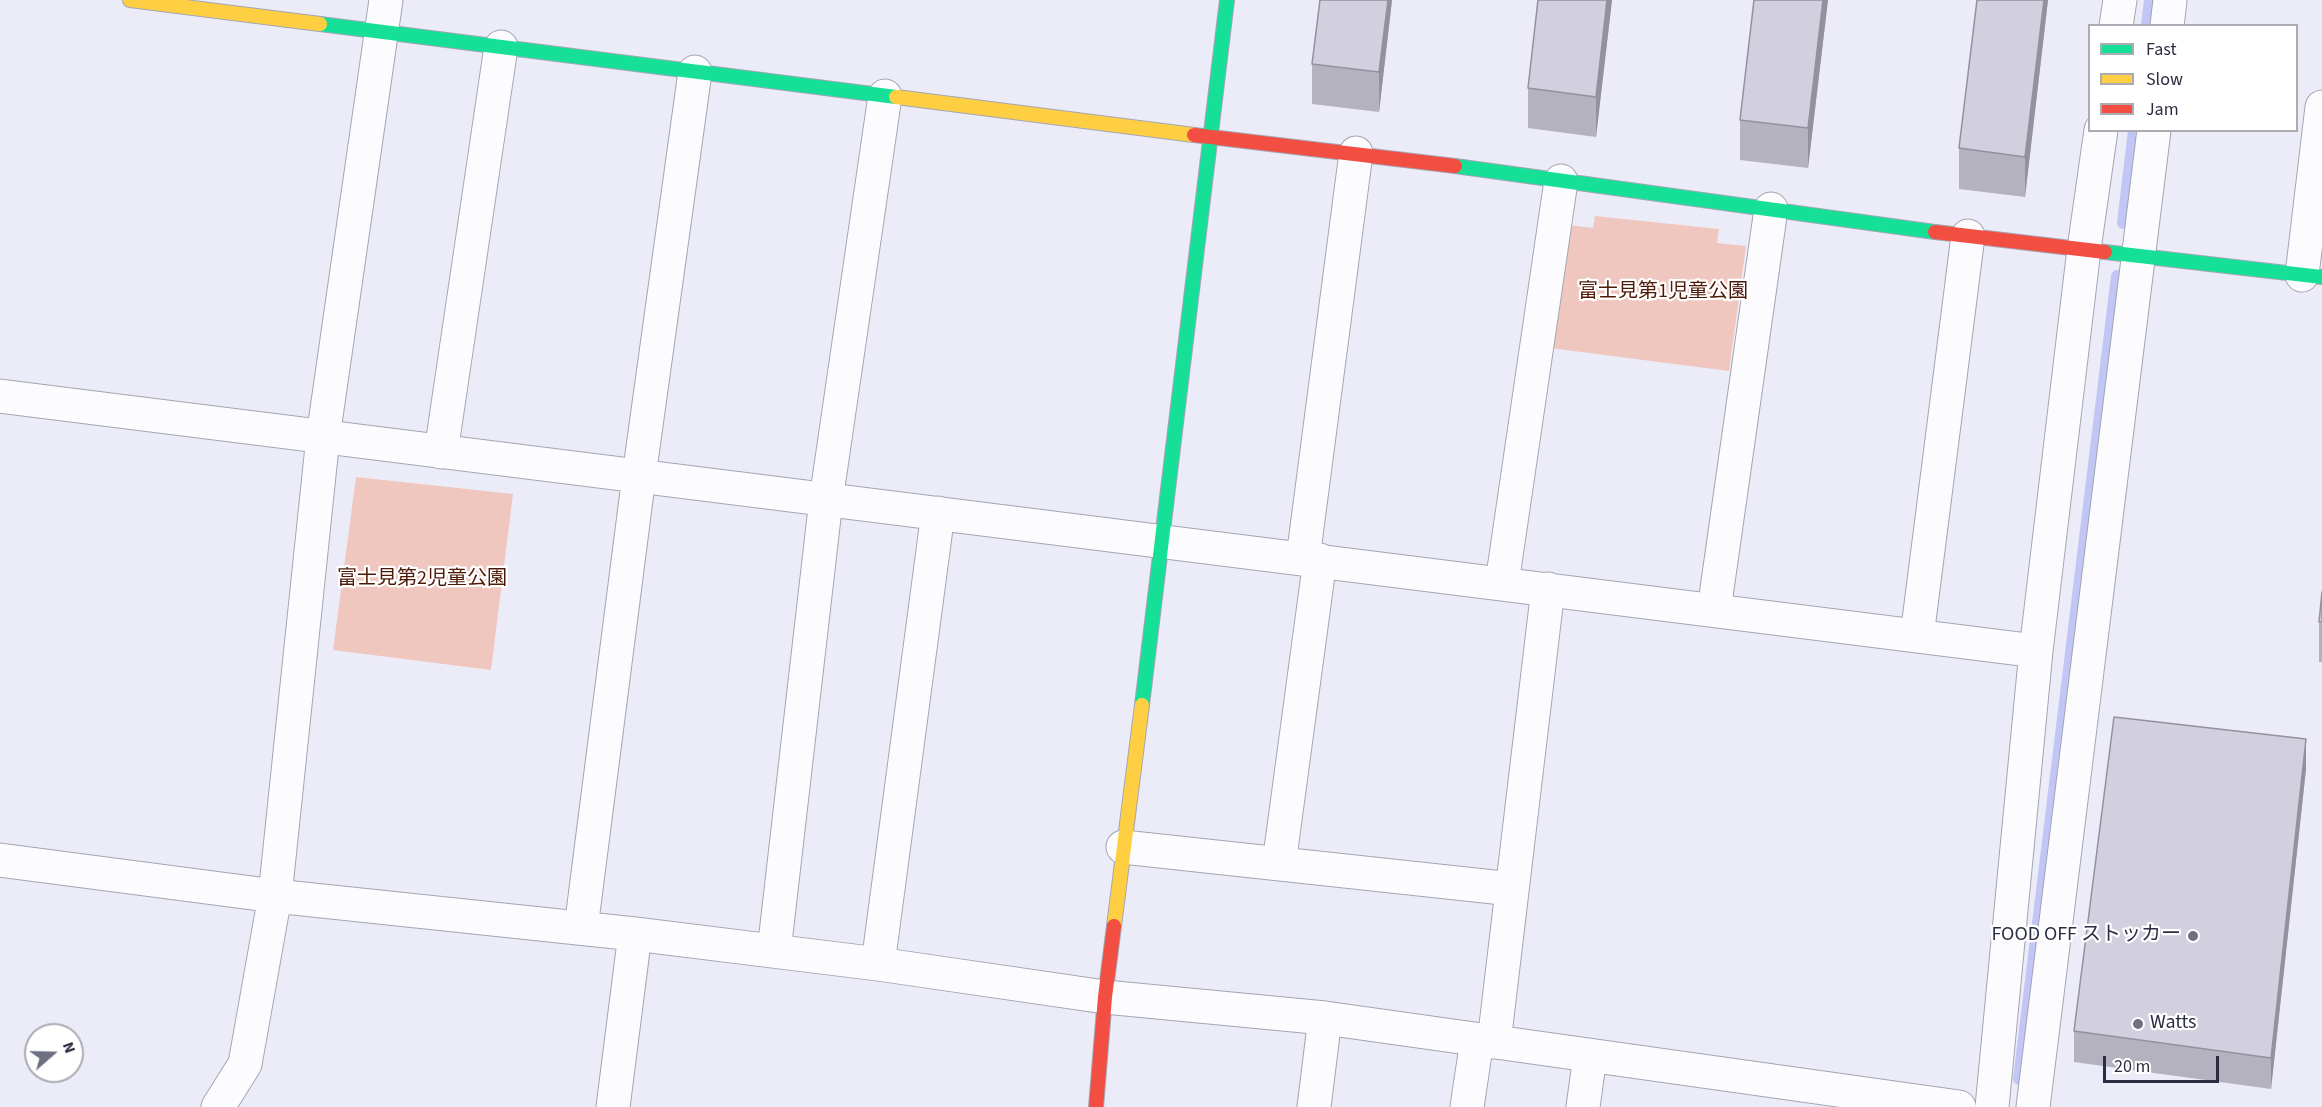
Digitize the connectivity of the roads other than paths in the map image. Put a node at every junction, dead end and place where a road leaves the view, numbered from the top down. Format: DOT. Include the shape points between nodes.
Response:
graph roads {
  1 [pos="130,0"];
  2 [pos="386,0"];
  3 [pos="1227,0"];
  4 [pos="2120,0"];
  5 [pos="2170,0"];
  6 [pos="2116,24"];
  7 [pos="2167,24"];
  8 [pos="382,32"];
  9 [pos="501,47"];
  10 [pos="695,72"];
  11 [pos="885,96"];
  12 [pos="2322,107"];
  13 [pos="2101,132"];
  14 [pos="2154,132"];
  15 [pos="1210,137"];
  16 [pos="1356,153"];
  17 [pos="1561,181"];
  18 [pos="1771,210"];
  19 [pos="1968,236"];
  20 [pos="2084,249"];
  21 [pos="2139,255"];
  22 [pos="2312,276"];
  23 [pos="0,396"];
  24 [pos="323,437"];
  25 [pos="441,452"];
  26 [pos="639,476"];
  27 [pos="826,500"];
  28 [pos="938,513"];
  29 [pos="1163,540"];
  30 [pos="1312,559"];
  31 [pos="1502,583"];
  32 [pos="1548,589"];
  33 [pos="1714,610"];
  34 [pos="1917,636"];
  35 [pos="2036,651"];
  36 [pos="1123,847"];
  37 [pos="0,860"];
  38 [pos="1279,864"];
  39 [pos="1512,889"];
  40 [pos="275,896"];
  41 [pos="581,928"];
  42 [pos="635,934"];
  43 [pos="774,951"];
  44 [pos="878,964"];
  45 [pos="1105,997"];
  46 [pos="1325,1018"];
  47 [pos="1485,1041"];
  48 [pos="1590,1056"];
  49 [pos="218,1107"];
  50 [pos="613,1107"];
  51 [pos="1096,1107"];
  52 [pos="1314,1107"];
  53 [pos="1467,1107"];
  54 [pos="1582,1107"];
  55 [pos="1959,1107"];
  56 [pos="1992,1107"];
  57 [pos="2033,1107"];
  1 -- 8 [label="street"];
  2 -- 8 [label="street"];
  3 -- 15 [label="street"];
  4 -- 6 [label="street"];
  5 -- 7 [label="street"];
  8 -- 9 [label="street"];
  8 -- 24 [label="street"];
  9 -- 10 [label="street"];
  9 -- 25 [label="street"];
  10 -- 11 [label="street"];
  10 -- 26 [label="street"];
  11 -- 15 [label="street"];
  11 -- 27 [label="street"];
  12 -- 22 [label="street"];
  13 -- 20 [label="street"];
  14 -- 21 [label="street"];
  15 -- 16 [label="street"];
  15 -- 29 [label="street"];
  16 -- 17 [label="street"];
  16 -- 30 [label="street"];
  17 -- 18 [label="street"];
  17 -- 31 [label="street"];
  18 -- 19 [label="street"];
  18 -- 33 [label="street"];
  19 -- 20 [label="street"];
  19 -- 34 [label="street"];
  20 -- 21 [label="street"];
  20 -- 35 [label="street"];
  21 -- 22 [label="street"];
  21 -- 57 [label="street"];
  23 -- 24 [label="street"];
  24 -- 25 [label="street"];
  24 -- 40 [label="street"];
  25 -- 26 [label="street"];
  26 -- 27 [label="street"];
  26 -- 41 [label="street"];
  27 -- 28 [label="street"];
  27 -- 43 [label="street"];
  28 -- 29 [label="street"];
  28 -- 44 [label="street"];
  29 -- 30 [label="street"];
  29 -- 36 [label="street"];
  30 -- 31 [label="street"];
  30 -- 38 [label="street"];
  31 -- 32 [label="street"];
  32 -- 33 [label="street"];
  32 -- 39 [label="street"];
  33 -- 34 [label="street"];
  34 -- 35 [label="street"];
  35 -- 56 [label="street"];
  36 -- 38 [label="street"];
  36 -- 45 [label="street"];
  37 -- 40 [label="street"];
  38 -- 39 [label="street"];
  39 -- 47 [label="street"];
  40 -- 41 [label="street"];
  40 -- 49 [label="street" via="245,1064"];
  41 -- 42 [label="street"];
  42 -- 43 [label="street"];
  42 -- 50 [label="street"];
  43 -- 44 [label="street"];
  44 -- 45 [label="street"];
  45 -- 46 [label="street"];
  45 -- 51 [label="street"];
  46 -- 47 [label="street"];
  46 -- 52 [label="street"];
  47 -- 48 [label="street"];
  47 -- 53 [label="street"];
  48 -- 54 [label="street"];
  48 -- 55 [label="street"];
}
